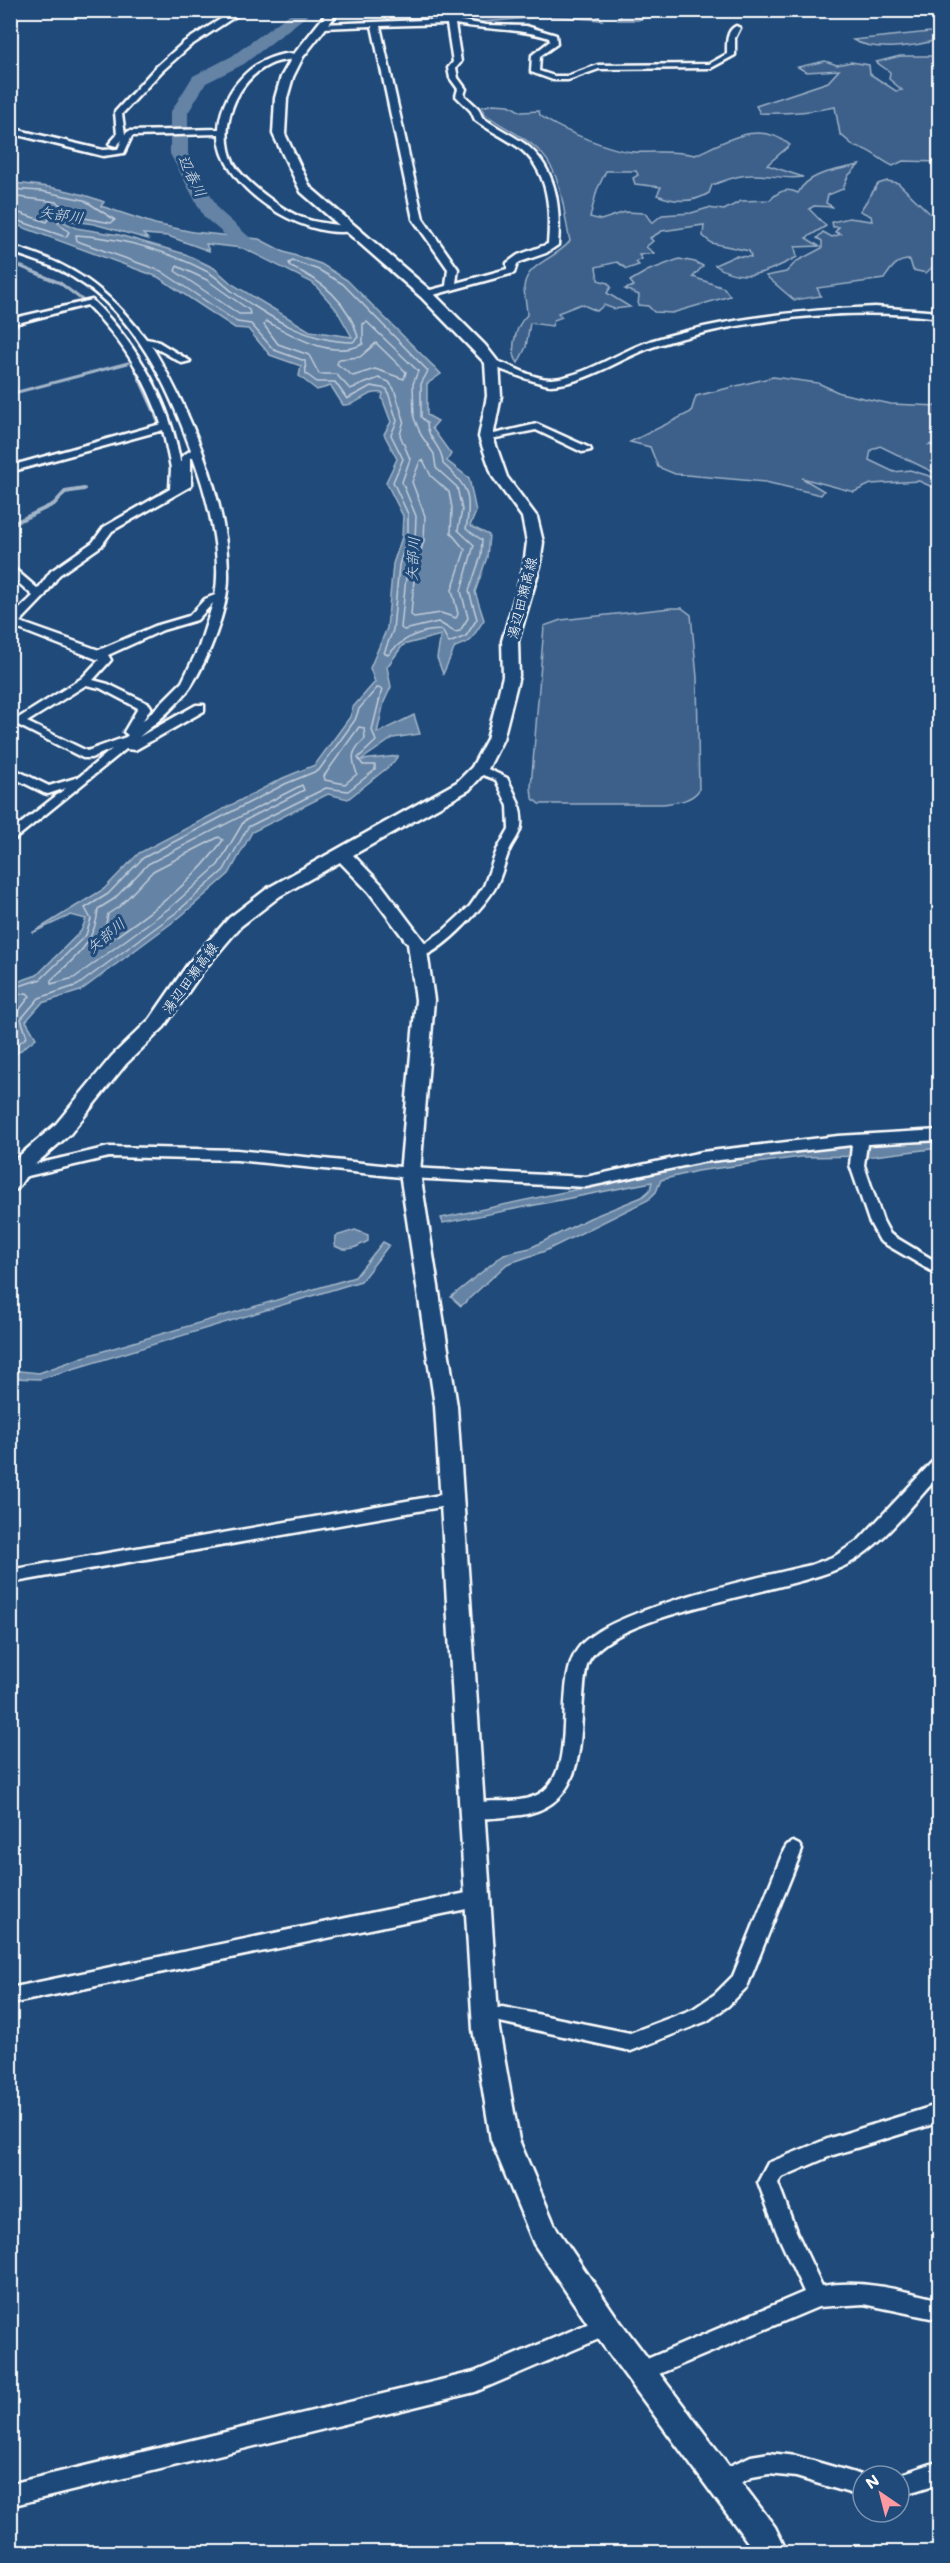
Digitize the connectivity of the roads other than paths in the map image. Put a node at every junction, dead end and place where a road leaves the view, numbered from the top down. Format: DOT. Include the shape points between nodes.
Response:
graph roads {
  1 [pos="241,10"];
  2 [pos="335,10"];
  3 [pos="451,21"];
  4 [pos="376,25"];
  5 [pos="322,26"];
  6 [pos="736,28"];
  7 [pos="298,56"];
  8 [pos="10,130"];
  9 [pos="219,131"];
  10 [pos="91,150"];
  11 [pos="350,229"];
  12 [pos="10,249"];
  13 [pos="452,287"];
  14 [pos="426,294"];
  15 [pos="939,315"];
  16 [pos="10,322"];
  17 [pos="143,341"];
  18 [pos="185,361"];
  19 [pos="492,363"];
  20 [pos="166,426"];
  21 [pos="486,437"];
  22 [pos="586,450"];
  23 [pos="196,451"];
  24 [pos="10,469"];
  25 [pos="175,491"];
  26 [pos="10,568"];
  27 [pos="39,596"];
  28 [pos="218,598"];
  29 [pos="12,624"];
  30 [pos="100,654"];
  31 [pos="84,681"];
  32 [pos="200,708"];
  33 [pos="131,737"];
  34 [pos="114,754"];
  35 [pos="479,769"];
  36 [pos="10,771"];
  37 [pos="88,775"];
  38 [pos="10,839"];
  39 [pos="342,854"];
  40 [pos="419,954"];
  41 [pos="939,1136"];
  42 [pos="860,1141"];
  43 [pos="410,1173"];
  44 [pos="15,1178"];
  45 [pos="939,1271"];
  46 [pos="939,1464"];
  47 [pos="452,1499"];
  48 [pos="10,1577"];
  49 [pos="472,1810"];
  50 [pos="793,1850"];
  51 [pos="476,1899"];
  52 [pos="10,1996"];
  53 [pos="502,2015"];
  54 [pos="939,2113"];
  55 [pos="817,2297"];
  56 [pos="939,2310"];
  57 [pos="606,2326"];
  58 [pos="640,2372"];
  59 [pos="939,2472"];
  60 [pos="722,2481"];
  61 [pos="911,2481"];
  62 [pos="851,2484"];
  63 [pos="10,2495"];
  64 [pos="772,2553"];
  1 -- 10 [label="street" via="187,44 158,70 118,114 119,140"];
  2 -- 5 [label="main road"];
  3 -- 4 [label="street"];
  3 -- 6 [label="street" via="526,28 553,37 554,42 536,55 535,72 553,78 568,78 598,67 711,66 730,55"];
  3 -- 13 [label="street" via="457,62 452,68 462,89 460,96 478,118 523,147 546,172 555,227 553,244 547,250 517,259 512,263 512,271"];
  4 -- 5 [label="street"];
  4 -- 13 [label="street" via="418,219 453,269"];
  5 -- 7 [label="main road"];
  7 -- 9 [label="street" via="260,65 248,75 236,89"];
  7 -- 11 [label="main road" via="281,98 279,134 305,189"];
  8 -- 10 [label="street"];
  9 -- 10 [label="street" via="129,134 121,151"];
  9 -- 11 [label="street" via="230,165 290,217 336,230"];
  11 -- 14 [label="main road"];
  12 -- 17 [label="street" via="80,277 123,314"];
  13 -- 14 [label="street"];
  14 -- 19 [label="main road"];
  15 -- 19 [label="street" via="869,311 770,320 654,344 550,382 531,379 506,364"];
  16 -- 20 [label="street" via="89,302 116,328 130,350"];
  17 -- 18 [label="street"];
  17 -- 23 [label="street" via="173,393"];
  19 -- 21 [label="main road" via="494,396"];
  20 -- 24 [label="street"];
  20 -- 25 [label="street" via="175,450"];
  21 -- 22 [label="street" via="537,427"];
  21 -- 35 [label="main road, 湯辺田瀬高線" via="500,477 529,518 536,542 510,641 511,676 495,739"];
  23 -- 25 [label="street" via="186,457 187,484"];
  23 -- 28 [label="street" via="207,481 223,579"];
  25 -- 27 [label="street" via="108,529 97,544 55,573"];
  26 -- 27 [label="street"];
  27 -- 29 [label="street"];
  28 -- 30 [label="street" via="209,601 193,618"];
  28 -- 33 [label="street" via="205,650 186,685"];
  29 -- 30 [label="street"];
  30 -- 31 [label="street" via="105,660"];
  31 -- 33 [label="street" via="114,690 145,707"];
  31 -- 33 [label="street" via="18,722 87,755"];
  32 -- 34 [label="street"];
  33 -- 34 [label="street"];
  34 -- 37 [label="street"];
  35 -- 39 [label="main road, 湯辺田瀬高線" via="463,786 436,803"];
  35 -- 40 [label="street" via="501,778 514,806 515,829 476,909"];
  36 -- 37 [label="street" via="48,790"];
  37 -- 38 [label="street"];
  39 -- 40 [label="main road" via="403,923"];
  39 -- 44 [label="main road, 湯辺田瀬高線" via="274,892 229,929 195,968 157,1023 119,1060 63,1129 25,1162"];
  40 -- 43 [label="main road" via="425,1000"];
  41 -- 42 [label="street"];
  42 -- 43 [label="street" via="702,1157 586,1182"];
  42 -- 45 [label="street" via="857,1164 885,1237"];
  43 -- 44 [label="street" via="237,1155 109,1152"];
  43 -- 47 [label="main road" via="439,1351"];
  46 -- 49 [label="street" via="865,1544 841,1560 638,1620 602,1636 587,1649 577,1668 569,1764 557,1791 536,1805 510,1811"];
  47 -- 48 [label="street"];
  47 -- 49 [label="main road"];
  49 -- 51 [label="main road"];
  50 -- 53 [label="street" via="740,1981 726,1999 685,2022 646,2033 631,2042"];
  51 -- 52 [label="street"];
  51 -- 57 [label="main road" via="486,2029 505,2140 544,2235"];
  54 -- 55 [label="street" via="830,2147 775,2170 768,2182"];
  55 -- 56 [label="street" via="834,2293 877,2294"];
  55 -- 58 [label="street"];
  57 -- 58 [label="main road"];
  57 -- 63 [label="street" via="476,2382"];
  58 -- 60 [label="main road"];
  59 -- 61 [label="street"];
  60 -- 62 [label="street" via="753,2465 784,2462"];
  60 -- 64 [label="main road"];
}
